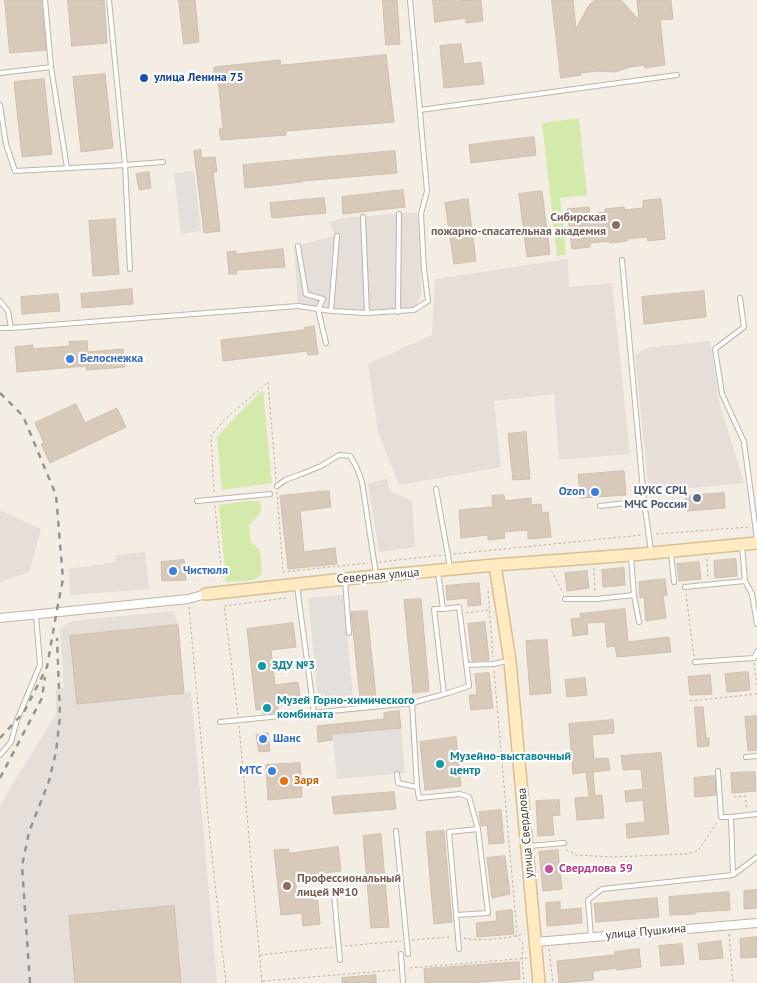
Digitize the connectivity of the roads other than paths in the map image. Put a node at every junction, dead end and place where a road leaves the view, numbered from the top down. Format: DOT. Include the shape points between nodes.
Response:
graph roads {
  1 [pos="45,0"];
  2 [pos="109,0"];
  3 [pos="410,0"];
  4 [pos="51,67"];
  5 [pos="0,73"];
  6 [pos="677,75"];
  7 [pos="0,105"];
  8 [pos="420,110"];
  9 [pos="163,162"];
  10 [pos="125,165"];
  11 [pos="67,168"];
  12 [pos="399,214"];
  13 [pos="362,218"];
  14 [pos="337,236"];
  15 [pos="298,246"];
  16 [pos="622,260"];
  17 [pos="130,269"];
  18 [pos="740,298"];
  19 [pos="0,300"];
  20 [pos="318,309"];
  21 [pos="331,311"];
  22 [pos="398,312"];
  23 [pos="367,313"];
  24 [pos="0,328"];
  25 [pos="11,328"];
  26 [pos="326,343"];
  27 [pos="277,486"];
  28 [pos="757,488"];
  29 [pos="436,489"];
  30 [pos="751,489"];
  31 [pos="270,494"];
  32 [pos="197,501"];
  33 [pos="644,501"];
  34 [pos="600,506"];
  35 [pos="756,518"];
  36 [pos="757,541"];
  37 [pos="742,544"];
  38 [pos="670,551"];
  39 [pos="651,553"];
  40 [pos="631,555"];
  41 [pos="495,565"];
  42 [pos="444,570"];
  43 [pos="376,576"];
  44 [pos="345,579"];
  45 [pos="745,581"];
  46 [pos="674,582"];
  47 [pos="296,584"];
  48 [pos="685,587"];
  49 [pos="206,594"];
  50 [pos="634,595"];
  51 [pos="565,599"];
  52 [pos="443,609"];
  53 [pos="36,614"];
  54 [pos="0,618"];
  55 [pos="639,622"];
  56 [pos="757,624"];
  57 [pos="349,633"];
  58 [pos="757,652"];
  59 [pos="510,660"];
  60 [pos="695,662"];
  61 [pos="466,665"];
  62 [pos="444,694"];
  63 [pos="412,703"];
  64 [pos="314,712"];
  65 [pos="220,722"];
  66 [pos="0,755"];
  67 [pos="757,756"];
  68 [pos="746,757"];
  69 [pos="718,771"];
  70 [pos="397,774"];
  71 [pos="417,787"];
  72 [pos="757,814"];
  73 [pos="731,817"];
  74 [pos="478,829"];
  75 [pos="396,831"];
  76 [pos="564,842"];
  77 [pos="527,846"];
  78 [pos="757,857"];
  79 [pos="733,875"];
  80 [pos="334,894"];
  81 [pos="456,915"];
  82 [pos="757,923"];
  83 [pos="591,937"];
  84 [pos="536,942"];
  85 [pos="459,949"];
  86 [pos="401,954"];
  87 [pos="408,954"];
  88 [pos="340,960"];
  89 [pos="403,983"];
  90 [pos="539,983"];
  1 -- 4 [label="lane"];
  2 -- 10 [label="lane"];
  3 -- 8 [label="lane"];
  4 -- 5 [label="lane"];
  4 -- 11 [label="lane"];
  6 -- 8 [label="lane"];
  7 -- 11 [label="lane" via="6,144 15,171"];
  8 -- 22 [label="lane" via="427,191 421,214 428,301 414,310"];
  9 -- 10 [label="lane"];
  10 -- 11 [label="lane"];
  10 -- 17 [label="lane"];
  12 -- 22 [label="lane"];
  13 -- 23 [label="lane"];
  14 -- 21 [label="lane"];
  15 -- 20 [label="lane" via="306,294 324,299"];
  16 -- 33 [label="lane"];
  18 -- 30 [label="lane" via="744,327 715,348 722,394 744,442"];
  19 -- 25 [label="lane" via="8,311"];
  20 -- 21 [label="lane"];
  20 -- 25 [label="lane" via="298,306"];
  20 -- 26 [label="lane"];
  21 -- 23 [label="lane"];
  22 -- 23 [label="lane"];
  24 -- 25 [label="lane"];
  27 -- 43 [label="lane" via="339,455 350,456 362,482"];
  28 -- 30 [label="lane"];
  29 -- 42 [label="lane"];
  30 -- 35 [label="lane"];
  31 -- 32 [label="lane"];
  33 -- 34 [label="lane"];
  33 -- 39 [label="lane"];
  35 -- 36 [label="lane"];
  36 -- 37 [label="street, Северная улица"];
  37 -- 38 [label="street, Северная улица"];
  37 -- 45 [label="lane"];
  38 -- 39 [label="street, Северная улица"];
  38 -- 46 [label="lane"];
  39 -- 40 [label="street, Северная улица"];
  40 -- 41 [label="street, Северная улица"];
  40 -- 50 [label="lane"];
  41 -- 42 [label="street, Северная улица"];
  41 -- 59 [label="street, улица Свердлова"];
  42 -- 43 [label="street, Северная улица"];
  42 -- 52 [label="lane"];
  43 -- 44 [label="street, Северная улица"];
  44 -- 47 [label="street, Северная улица"];
  44 -- 57 [label="lane"];
  45 -- 48 [label="lane"];
  45 -- 56 [label="lane" via="752,594"];
  47 -- 49 [label="street, Северная улица"];
  47 -- 64 [label="lane"];
  49 -- 53 [label="street, Северная улица" via="188,599"];
  50 -- 51 [label="lane"];
  50 -- 55 [label="lane"];
  52 -- 61 [label="lane" via="459,607"];
  52 -- 62 [label="lane" via="434,609"];
  53 -- 54 [label="street, Северная улица"];
  53 -- 66 [label="lane" via="40,665 11,742"];
  58 -- 60 [label="lane" via="754,658"];
  59 -- 61 [label="lane"];
  59 -- 77 [label="street, улица Свердлова"];
  61 -- 62 [label="lane" via="469,686"];
  62 -- 63 [label="lane"];
  63 -- 64 [label="lane"];
  63 -- 71 [label="lane"];
  64 -- 65 [label="lane"];
  67 -- 68 [label="lane"];
  69 -- 73 [label="lane" via="721,817"];
  70 -- 71 [label="lane" via="398,782"];
  71 -- 74 [label="lane" via="419,798 460,794 469,797"];
  72 -- 73 [label="lane"];
  73 -- 79 [label="lane"];
  74 -- 81 [label="lane" via="449,832"];
  74 -- 81 [label="lane" via="488,913"];
  75 -- 87 [label="lane"];
  76 -- 77 [label="lane"];
  77 -- 84 [label="street, улица Свердлова"];
  78 -- 79 [label="lane"];
  79 -- 83 [label="lane" via="602,889 588,900"];
  80 -- 88 [label="lane"];
  81 -- 85 [label="lane"];
  82 -- 83 [label="street, улица Пушкина"];
  83 -- 84 [label="street, улица Пушкина"];
  84 -- 90 [label="street, улица Свердлова"];
  86 -- 89 [label="lane"];
}
